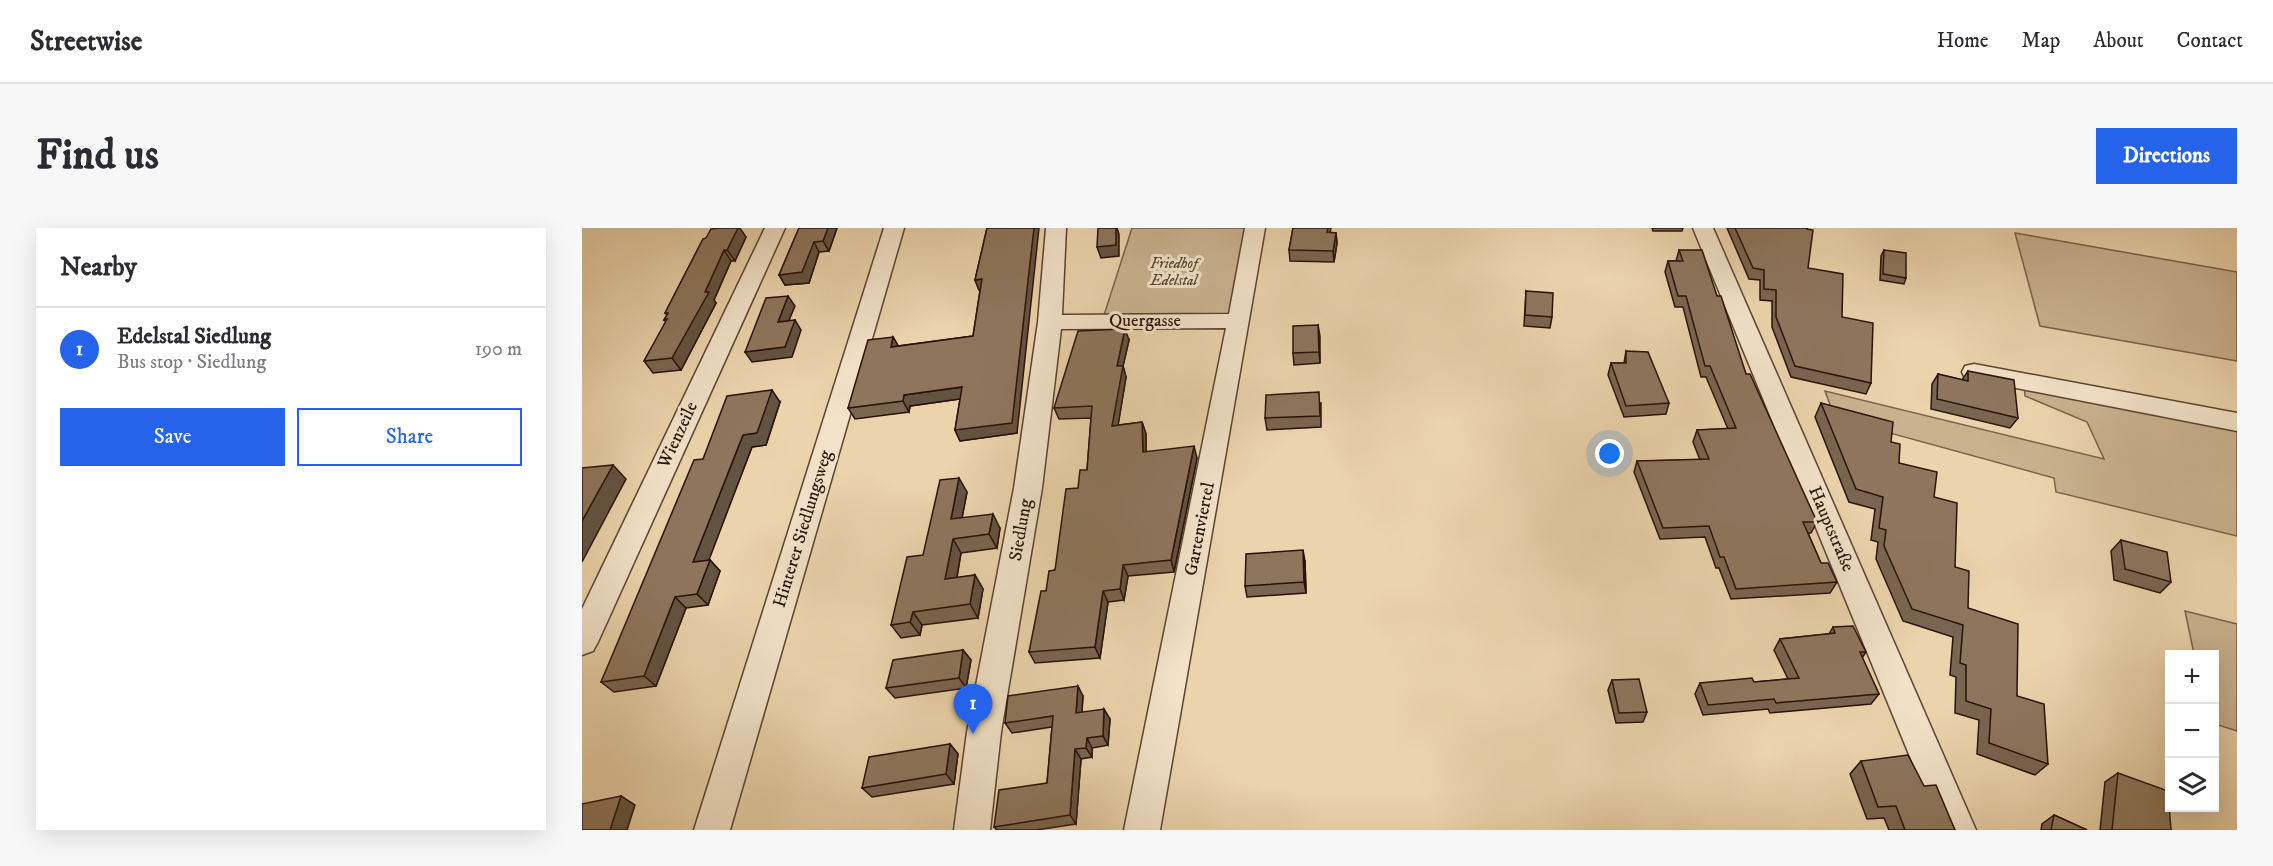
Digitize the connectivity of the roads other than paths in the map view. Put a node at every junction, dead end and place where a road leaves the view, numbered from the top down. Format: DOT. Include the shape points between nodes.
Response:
graph roads {
  1 [pos="775,228"];
  2 [pos="894,228"];
  3 [pos="1056,228"];
  4 [pos="1255,228"];
  5 [pos="1703,228"];
  6 [pos="1239,321"];
  7 [pos="1050,322"];
  8 [pos="1974,372"];
  9 [pos="2237,422"];
  10 [pos="582,642"];
  11 [pos="712,830"];
  12 [pos="972,830"];
  13 [pos="1142,830"];
  14 [pos="1958,830"];
  1 -- 10 [label="street, Wienzeile"];
  2 -- 11 [label="street, Hinterer Siedlungsweg"];
  3 -- 7 [label="street, Siedlung"];
  4 -- 6 [label="street, Gartenviertel"];
  5 -- 14 [label="street, Hauptstraße"];
  6 -- 7 [label="street, Quergasse"];
  6 -- 13 [label="street, Gartenviertel"];
  7 -- 12 [label="street, Siedlung" via="1029,488 984,732"];
  8 -- 9 [label="street"];
}
